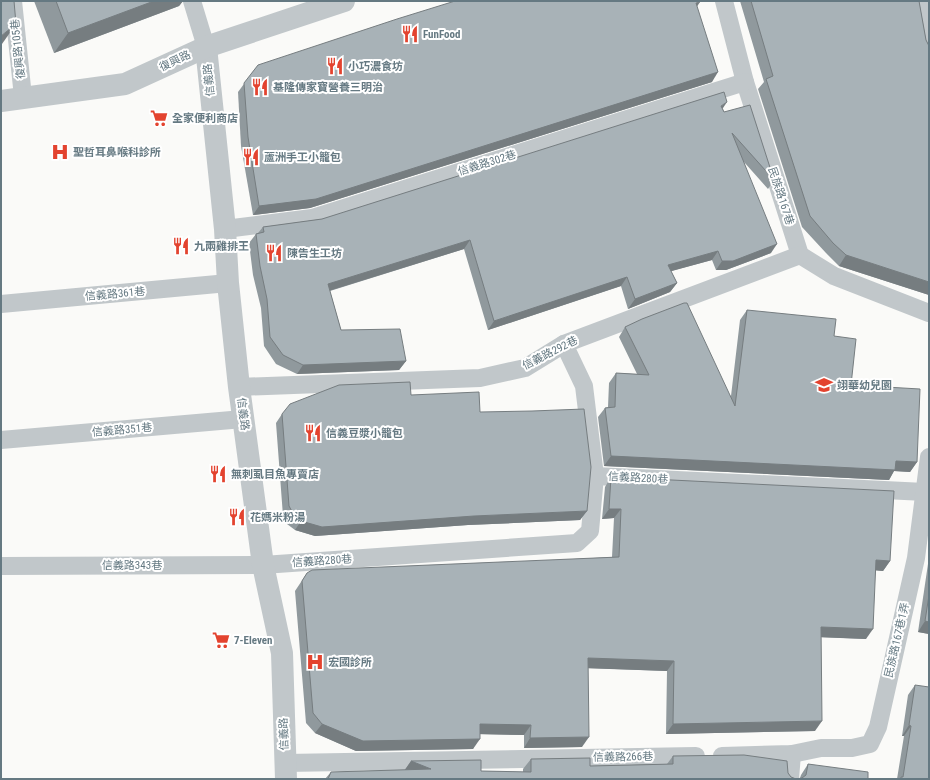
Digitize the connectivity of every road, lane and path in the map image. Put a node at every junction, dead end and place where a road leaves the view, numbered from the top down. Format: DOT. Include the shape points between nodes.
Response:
graph roads {
  1 [pos="13,1"];
  2 [pos="192,1"];
  3 [pos="344,1"];
  4 [pos="724,1"];
  5 [pos="922,6"];
  6 [pos="206,47"];
  7 [pos="929,49"];
  8 [pos="745,82"];
  9 [pos="23,97"];
  10 [pos="1,101"];
  11 [pos="225,229"];
  12 [pos="800,255"];
  13 [pos="228,283"];
  14 [pos="1,304"];
  15 [pos="929,313"];
  16 [pos="564,344"];
  17 [pos="239,387"];
  18 [pos="244,419"];
  19 [pos="1,440"];
  20 [pos="929,457"];
  21 [pos="595,476"];
  22 [pos="925,492"];
  23 [pos="922,559"];
  24 [pos="263,565"];
  25 [pos="1,566"];
  26 [pos="792,754"];
  27 [pos="285,771"];
  28 [pos="790,779"];
  1 -- 9 [label="lane, 復興路105巷"];
  2 -- 6 [label="lane"];
  3 -- 6 [label="street, 復興路"];
  4 -- 8 [label="lane, 民族路167巷"];
  5 -- 7 [label="lane"];
  6 -- 9 [label="street, 復興路" via="125,84"];
  6 -- 11 [label="street, 信義路"];
  8 -- 11 [label="lane, 信義路302巷" via="312,218"];
  8 -- 12 [label="lane, 民族路167巷"];
  9 -- 10 [label="street, 復興路"];
  11 -- 13 [label="street, 信義路"];
  12 -- 15 [label="lane" via="834,276"];
  12 -- 16 [label="lane, 信義路292巷"];
  13 -- 14 [label="lane, 信義路361巷"];
  13 -- 17 [label="street, 信義路"];
  16 -- 17 [label="lane, 信義路292巷" via="525,368 480,378"];
  16 -- 21 [label="lane" via="584,386"];
  17 -- 18 [label="street, 信義路"];
  18 -- 19 [label="lane, 信義路351巷"];
  18 -- 24 [label="street, 信義路"];
  20 -- 22 [label="lane, 民族路167巷1弄"];
  21 -- 22 [label="lane, 信義路280巷"];
  21 -- 24 [label="lane, 信義路280巷" via="590,532 577,543"];
  22 -- 23 [label="lane, 民族路167巷1弄"];
  23 -- 26 [label="lane, 民族路167巷1弄" via="878,728 870,744 852,748 821,748"];
  24 -- 25 [label="lane, 信義路343巷"];
  24 -- 27 [label="street, 信義路" via="282,653"];
  26 -- 27 [label="lane, 信義路266巷"];
  26 -- 28 [label="lane"];
}
